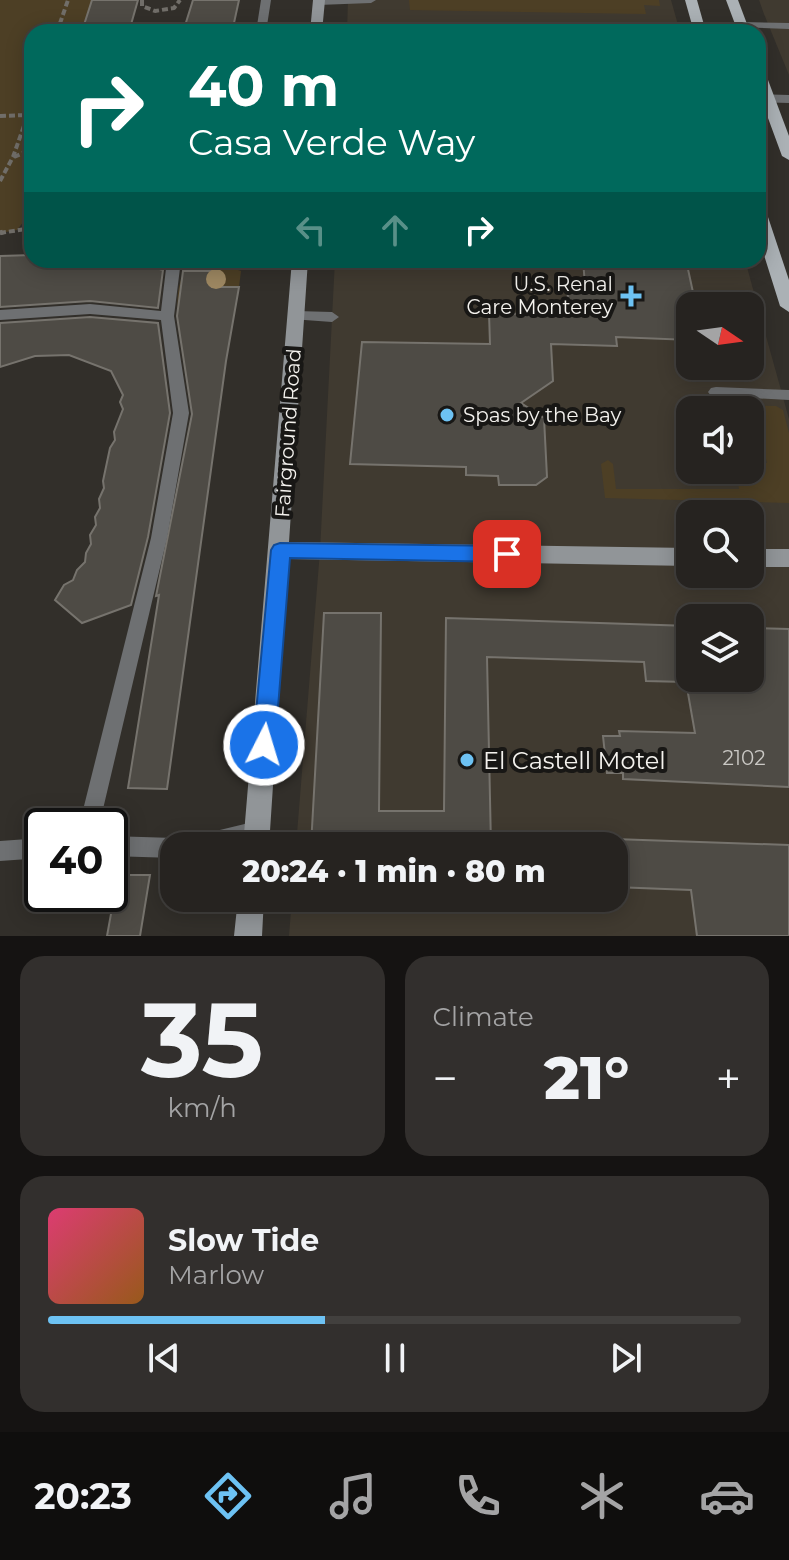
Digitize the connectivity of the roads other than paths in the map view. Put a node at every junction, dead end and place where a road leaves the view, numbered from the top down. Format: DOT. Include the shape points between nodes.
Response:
graph roads {
  1 [pos="266,0"];
  2 [pos="371,0"];
  3 [pos="691,0"];
  4 [pos="732,0"];
  5 [pos="318,1"];
  6 [pos="262,24"];
  7 [pos="317,24"];
  8 [pos="698,24"];
  9 [pos="741,24"];
  10 [pos="789,26"];
  11 [pos="766,27"];
  12 [pos="766,99"];
  13 [pos="789,99"];
  14 [pos="766,106"];
  15 [pos="789,156"];
  16 [pos="766,234"];
  17 [pos="173,268"];
  18 [pos="299,268"];
  19 [pos="787,296"];
  20 [pos="0,315"];
  21 [pos="167,316"];
  22 [pos="296,316"];
  23 [pos="332,317"];
  24 [pos="716,392"];
  25 [pos="789,395"];
  26 [pos="280,550"];
  27 [pos="676,557"];
  28 [pos="764,558"];
  29 [pos="789,558"];
  30 [pos="93,808"];
  31 [pos="256,832"];
  32 [pos="128,847"];
  33 [pos="160,848"];
  34 [pos="24,849"];
  35 [pos="0,851"];
  36 [pos="250,912"];
  37 [pos="248,936"];
  1 -- 6 [label="lane"];
  2 -- 5 [label="lane"];
  3 -- 8 [label="main road"];
  4 -- 9 [label="main road"];
  5 -- 7 [label="street"];
  10 -- 11 [label="lane"];
  12 -- 13 [label="street"];
  14 -- 15 [label="main road"];
  16 -- 19 [label="main road"];
  17 -- 21 [label="lane"];
  18 -- 22 [label="street, Fairground Road"];
  20 -- 21 [label="lane" via="90,309"];
  21 -- 30 [label="lane" via="181,413 159,538"];
  22 -- 23 [label="lane"];
  22 -- 26 [label="street, Fairground Road"];
  24 -- 25 [label="lane"];
  26 -- 27 [label="street"];
  26 -- 31 [label="street, Fairground Road"];
  28 -- 29 [label="street"];
  32 -- 33 [label="lane"];
  34 -- 35 [label="lane"];
  36 -- 37 [label="street"];
}
